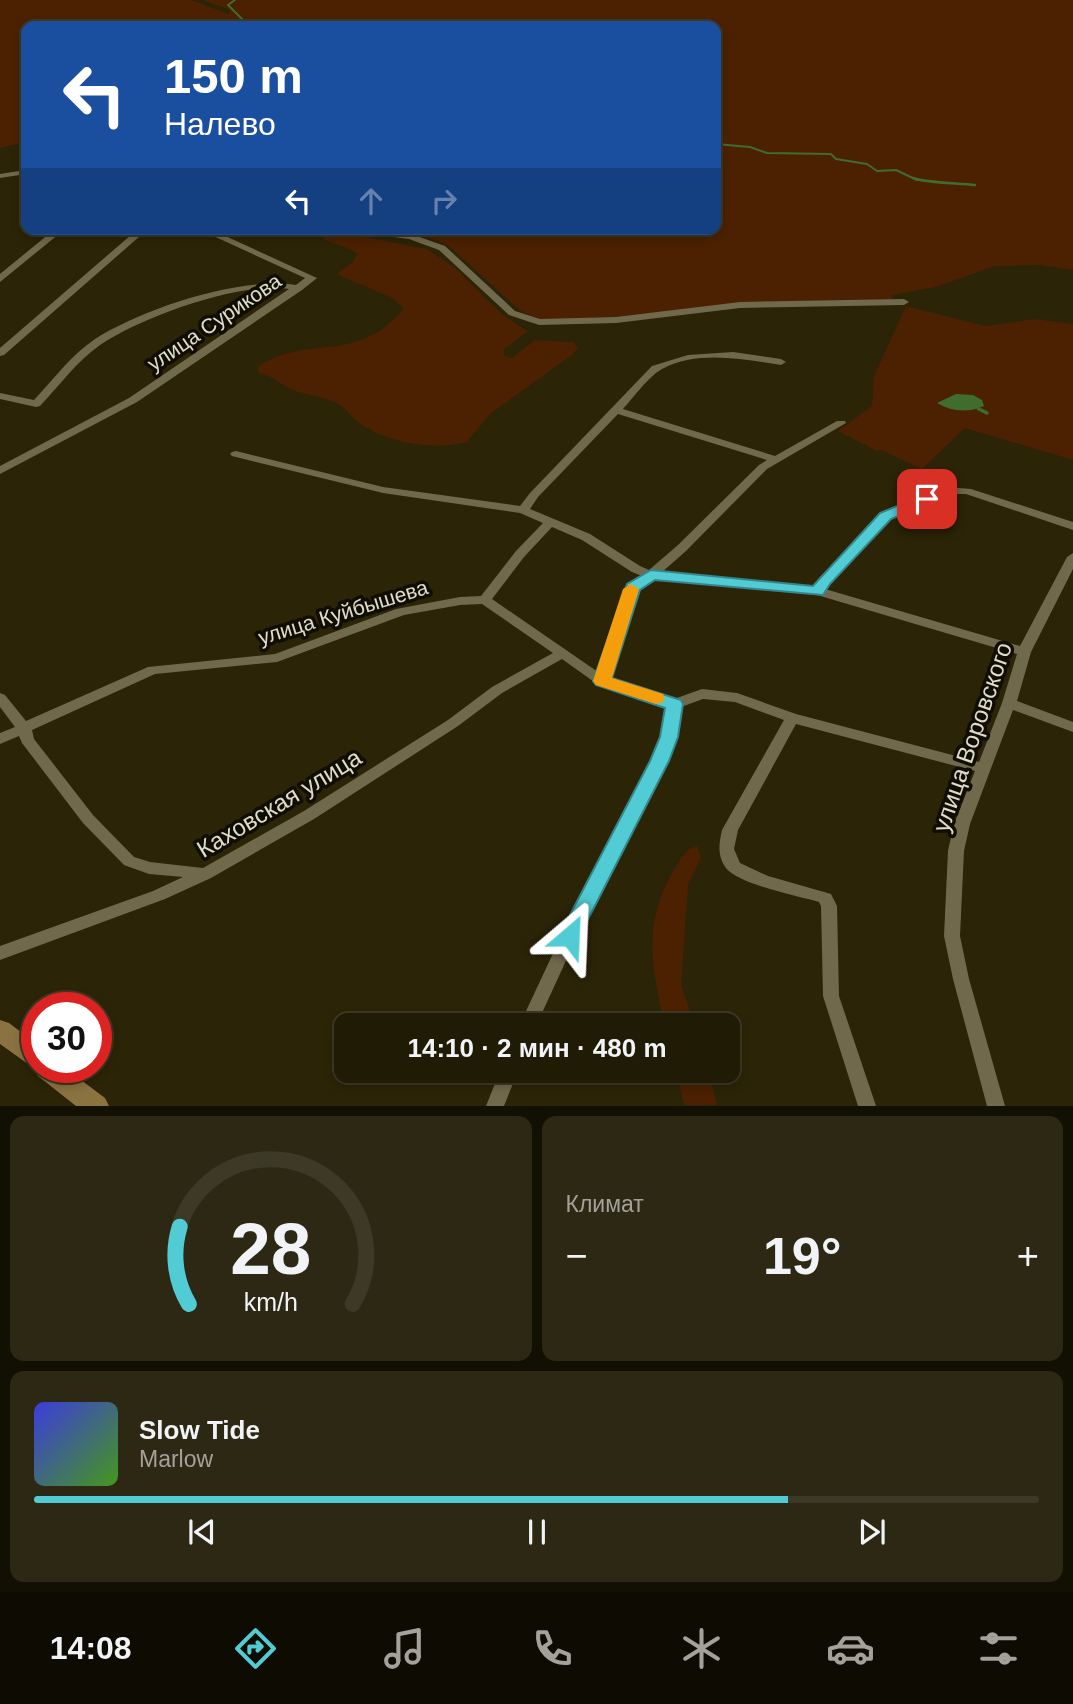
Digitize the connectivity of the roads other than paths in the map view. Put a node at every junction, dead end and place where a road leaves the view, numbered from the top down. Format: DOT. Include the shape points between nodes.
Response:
graph roads {
  1 [pos="54,235"];
  2 [pos="137,235"];
  3 [pos="215,235"];
  4 [pos="398,235"];
  5 [pos="0,279"];
  6 [pos="299,288"];
  7 [pos="904,302"];
  8 [pos="0,353"];
  9 [pos="781,362"];
  10 [pos="0,396"];
  11 [pos="616,410"];
  12 [pos="841,423"];
  13 [pos="236,454"];
  14 [pos="774,458"];
  15 [pos="0,471"];
  16 [pos="523,510"];
  17 [pos="550,522"];
  18 [pos="1073,526"];
  19 [pos="1073,557"];
  20 [pos="651,575"];
  21 [pos="818,591"];
  22 [pos="485,600"];
  23 [pos="1024,652"];
  24 [pos="561,654"];
  25 [pos="602,681"];
  26 [pos="0,698"];
  27 [pos="1009,703"];
  28 [pos="674,704"];
  29 [pos="792,718"];
  30 [pos="1073,727"];
  31 [pos="24,728"];
  32 [pos="0,739"];
  33 [pos="982,768"];
  34 [pos="205,874"];
  35 [pos="0,953"];
  36 [pos="533,1013"];
  37 [pos="0,1030"];
  38 [pos="21,1046"];
  39 [pos="67,1083"];
  40 [pos="504,1083"];
  41 [pos="96,1105"];
  42 [pos="495,1105"];
  43 [pos="867,1105"];
  44 [pos="996,1105"];
  1 -- 5 [label="street"];
  2 -- 8 [label="street"];
  3 -- 6 [label="street" via="312,278"];
  4 -- 7 [label="street" via="442,248 512,313 539,322 628,319 740,305"];
  6 -- 10 [label="street, улица Сурикова" via="268,284 180,305 94,345 36,404"];
  6 -- 15 [label="street, улица Сурикова" via="133,400"];
  9 -- 11 [label="street" via="713,354 680,359 656,368"];
  11 -- 14 [label="street"];
  11 -- 16 [label="street"];
  12 -- 14 [label="street"];
  13 -- 16 [label="street" via="383,490"];
  14 -- 20 [label="street"];
  16 -- 17 [label="street"];
  17 -- 20 [label="street"];
  17 -- 22 [label="street"];
  18 -- 21 [label="street" via="967,491 947,490 886,516"];
  19 -- 23 [label="street, улица Воровского"];
  20 -- 21 [label="street"];
  20 -- 25 [label="street" via="629,592"];
  21 -- 23 [label="street"];
  22 -- 24 [label="street"];
  22 -- 31 [label="street, улица Куйбышева" via="401,612 277,658 153,670"];
  23 -- 27 [label="street, улица Воровского"];
  24 -- 25 [label="street"];
  24 -- 34 [label="street, Каховская улица" via="497,690 319,808"];
  25 -- 28 [label="street"];
  26 -- 31 [label="street"];
  27 -- 30 [label="street"];
  27 -- 33 [label="street, улица Воровского"];
  28 -- 29 [label="street" via="716,694 751,701"];
  28 -- 36 [label="street" via="660,761"];
  29 -- 33 [label="street"];
  29 -- 43 [label="street" via="730,830 728,857 747,874 825,898 829,906 831,996"];
  31 -- 32 [label="street, улица Куйбышева"];
  31 -- 34 [label="street" via="27,740 88,819 129,861 149,868"];
  33 -- 44 [label="street, улица Воровского" via="956,850 952,936"];
  34 -- 35 [label="street, Каховская улица"];
  37 -- 38 [label="main road"];
  39 -- 41 [label="main road"];
  40 -- 42 [label="street"];
}
